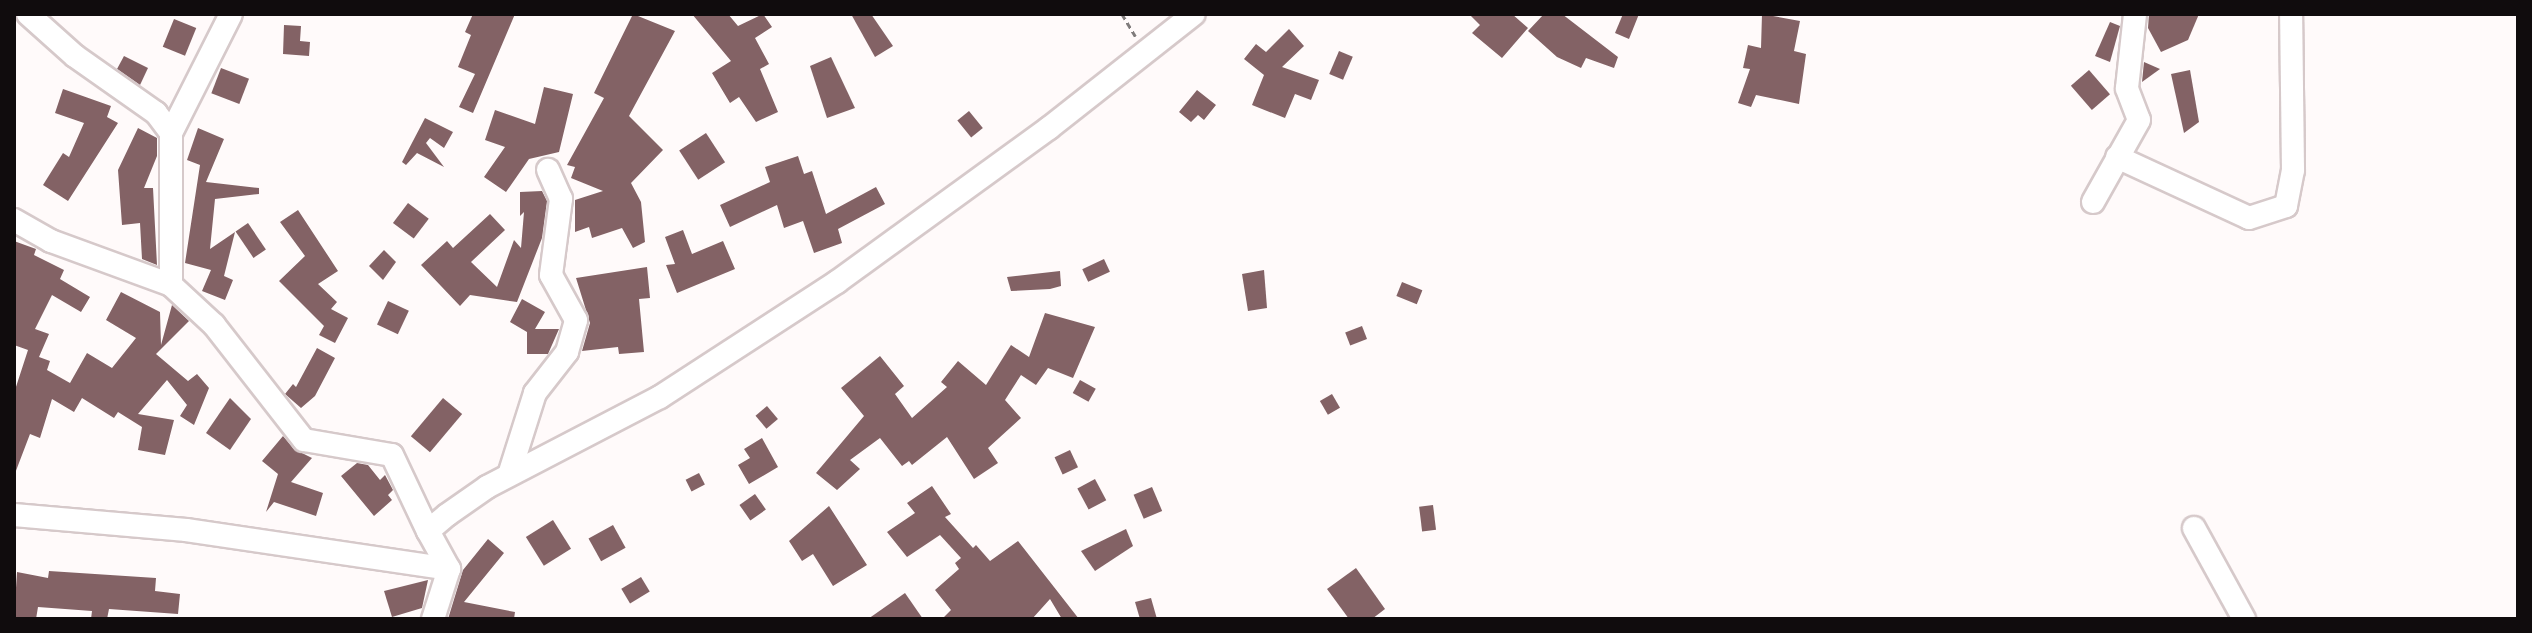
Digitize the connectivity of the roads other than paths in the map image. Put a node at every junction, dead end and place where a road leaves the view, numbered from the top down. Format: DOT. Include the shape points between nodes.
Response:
graph roads {
  1 [pos="28,14"];
  2 [pos="231,14"];
  3 [pos="1194,14"];
  4 [pos="2135,14"];
  5 [pos="2291,14"];
  6 [pos="171,133"];
  7 [pos="2117,157"];
  8 [pos="548,170"];
  9 [pos="2093,202"];
  10 [pos="14,220"];
  11 [pos="171,285"];
  12 [pos="509,475"];
  13 [pos="14,515"];
  14 [pos="2194,528"];
  15 [pos="428,531"];
  16 [pos="449,569"];
  17 [pos="433,619"];
  18 [pos="2244,619"];
  1 -- 6 [label="street" via="75,56 156,113"];
  2 -- 6 [label="street"];
  3 -- 12 [label="street" via="982,178 767,329 627,416"];
  4 -- 7 [label="street" via="2127,88 2139,120"];
  5 -- 7 [label="street" via="2293,170 2286,206 2249,218"];
  6 -- 11 [label="street"];
  7 -- 9 [label="street"];
  8 -- 12 [label="street" via="561,199 551,275 576,320 567,352 535,393"];
  10 -- 11 [label="street" via="51,241"];
  11 -- 15 [label="street" via="214,325 304,440 392,455"];
  12 -- 15 [label="street"];
  13 -- 16 [label="street" via="186,530"];
  14 -- 18 [label="street"];
  15 -- 16 [label="street"];
  16 -- 17 [label="street"];
}
